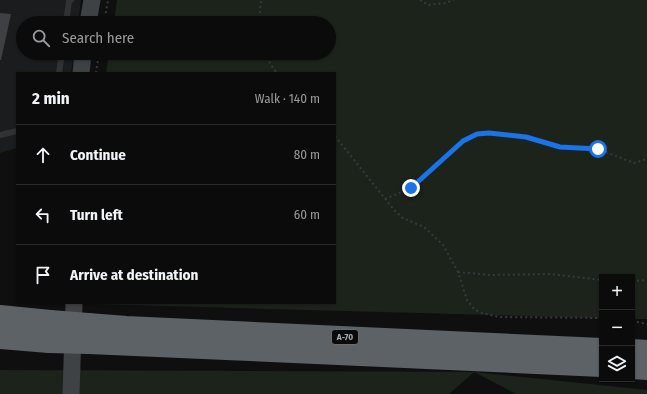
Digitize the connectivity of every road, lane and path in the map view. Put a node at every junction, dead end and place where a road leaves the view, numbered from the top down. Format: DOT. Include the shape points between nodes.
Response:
graph roads {
  1 [pos="71,0"];
  2 [pos="92,0"];
  3 [pos="108,0"];
  4 [pos="261,0"];
  5 [pos="420,0"];
  6 [pos="454,0"];
  7 [pos="67,16"];
  8 [pos="89,16"];
  9 [pos="105,16"];
  10 [pos="260,16"];
  11 [pos="61,60"];
  12 [pos="82,60"];
  13 [pos="98,60"];
  14 [pos="268,60"];
  15 [pos="59,72"];
  16 [pos="81,72"];
  17 [pos="96,72"];
  18 [pos="276,72"];
  19 [pos="16,131"];
  20 [pos="0,135"];
  21 [pos="336,137"];
  22 [pos="647,159"];
  23 [pos="385,199"];
  24 [pos="458,272"];
  25 [pos="599,280"];
  26 [pos="647,280"];
  27 [pos="635,281"];
  28 [pos="74,304"];
  29 [pos="0,316"];
  30 [pos="599,318"];
  31 [pos="635,322"];
  32 [pos="647,324"];
  33 [pos="50,332"];
  34 [pos="89,334"];
  35 [pos="0,338"];
  36 [pos="599,349"];
  37 [pos="635,350"];
  38 [pos="647,351"];
  39 [pos="599,366"];
  40 [pos="635,368"];
  41 [pos="647,369"];
  42 [pos="71,394"];
  1 -- 7 [label="lane"];
  2 -- 8 [label="main road"];
  3 -- 9 [label="path"];
  4 -- 10 [label="path"];
  5 -- 6 [label="path" via="428,5"];
  11 -- 15 [label="lane"];
  12 -- 16 [label="main road"];
  13 -- 17 [label="path"];
  14 -- 18 [label="path"];
  19 -- 20 [label="lane"];
  21 -- 23 [label="path"];
  22 -- 23 [label="path" via="634,163 598,149 560,147 526,137 477,134 463,141 411,188"];
  23 -- 24 [label="path" via="403,218 424,227 443,244"];
  24 -- 25 [label="path" via="490,275 551,274"];
  24 -- 30 [label="path" via="467,300 474,309 482,313 499,316"];
  26 -- 27 [label="path"];
  28 -- 42 [label="main road"];
  29 -- 33 [label="highway, A-70"];
  31 -- 32 [label="path"];
  33 -- 34 [label="highway, A-70, bridge"];
  33 -- 35 [label="highway, A-70"];
  34 -- 36 [label="highway, A-70" via="134,327"];
  34 -- 39 [label="highway, A-70" via="226,349"];
  37 -- 38 [label="highway"];
  40 -- 41 [label="highway"];
}
